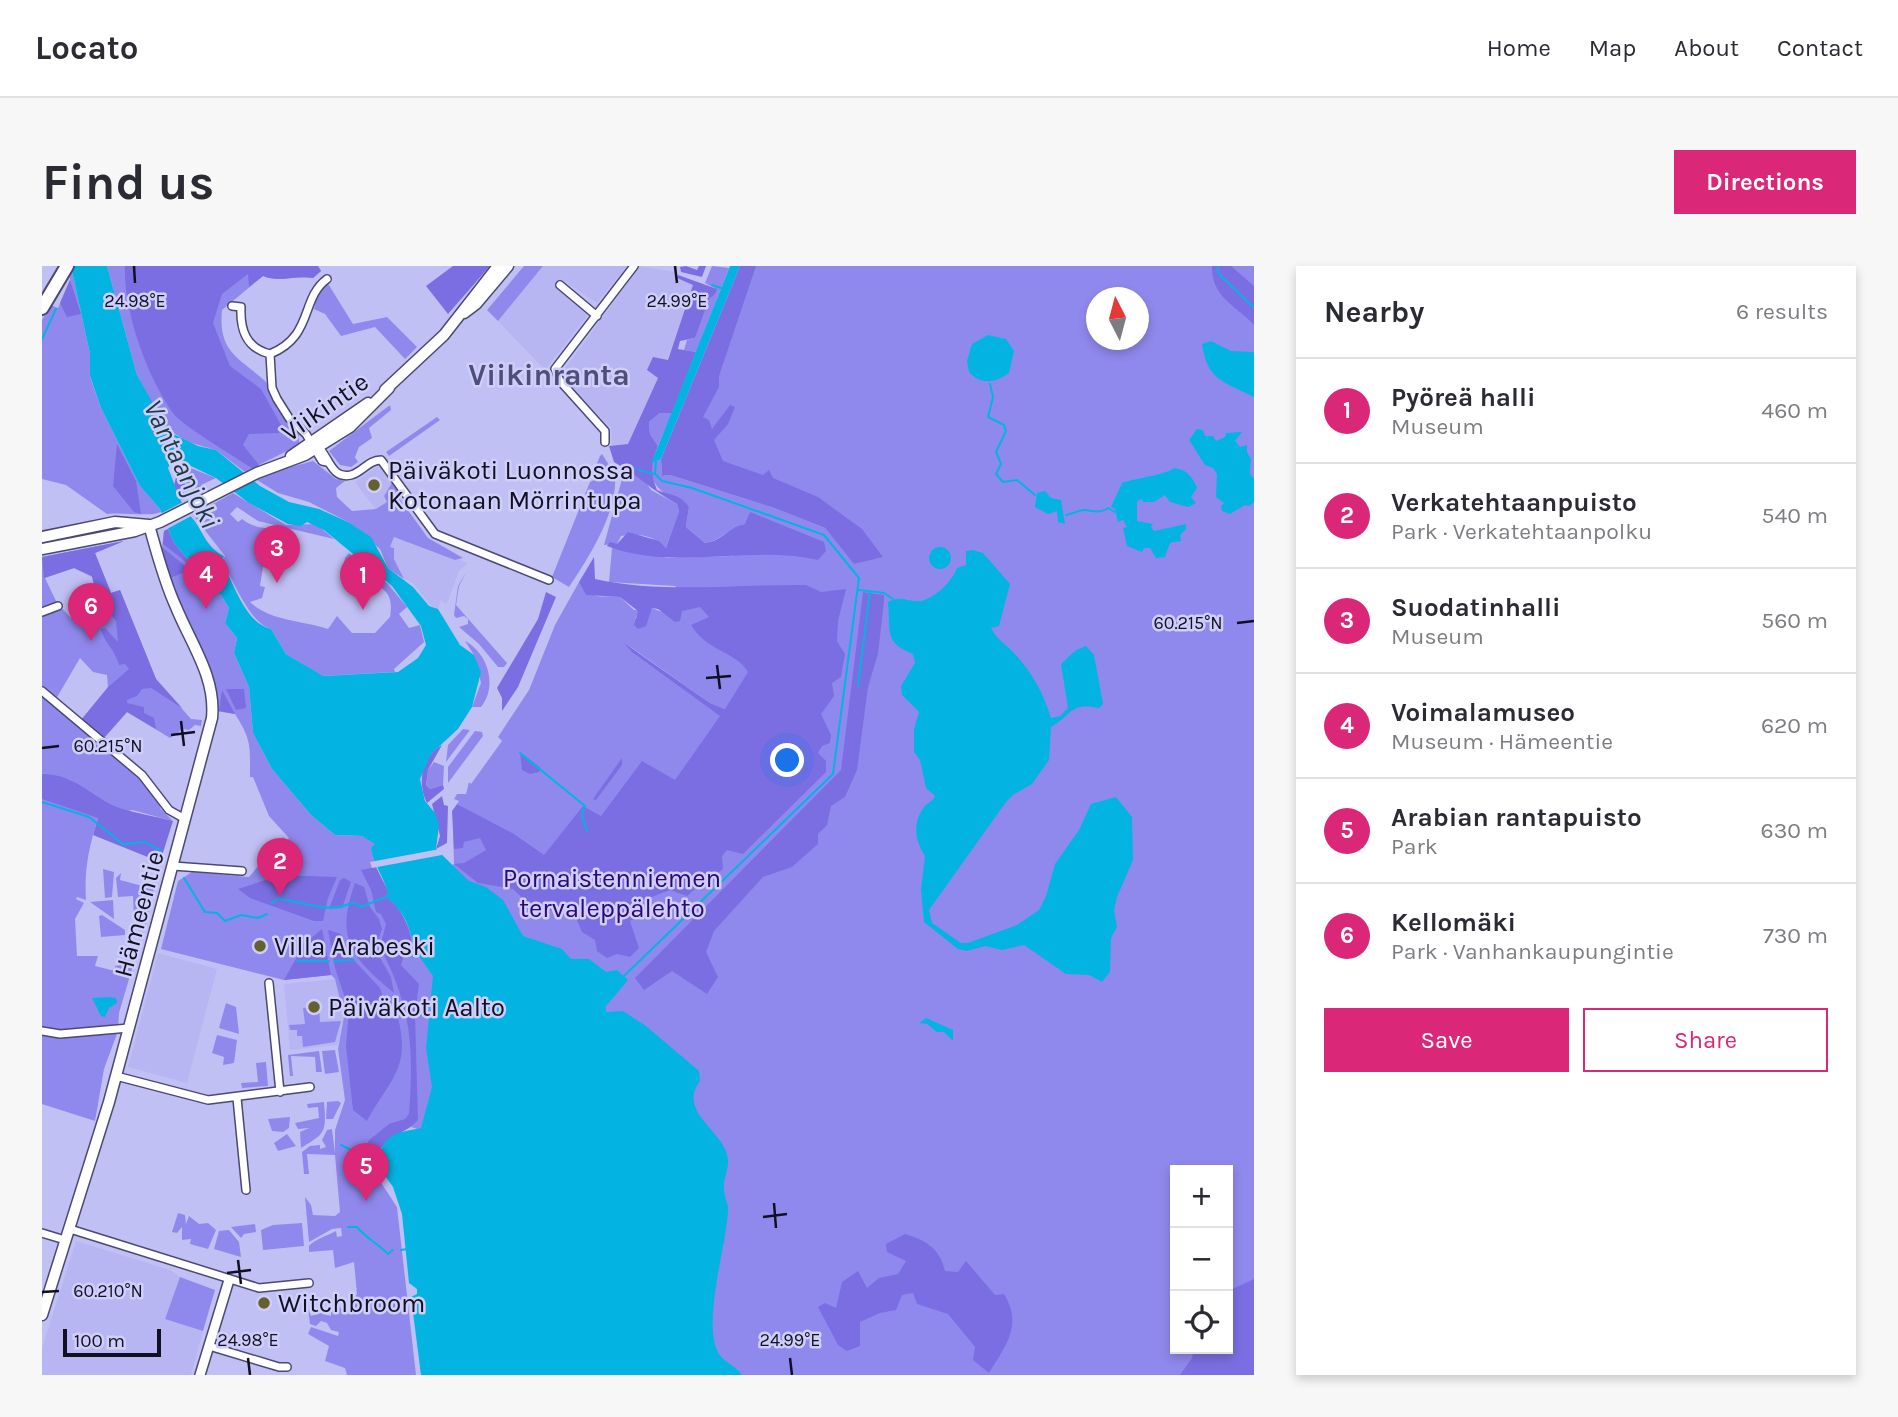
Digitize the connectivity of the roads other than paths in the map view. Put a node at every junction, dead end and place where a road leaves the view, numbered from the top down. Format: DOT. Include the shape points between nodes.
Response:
graph roads {
  1 [pos="498,266"];
  2 [pos="508,266"];
  3 [pos="634,266"];
  4 [pos="63,269"];
  5 [pos="327,279"];
  6 [pos="560,285"];
  7 [pos="42,291"];
  8 [pos="232,306"];
  9 [pos="42,308"];
  10 [pos="597,316"];
  11 [pos="458,318"];
  12 [pos="270,354"];
  13 [pos="606,442"];
  14 [pos="315,447"];
  15 [pos="149,525"];
  16 [pos="42,537"];
  17 [pos="42,549"];
  18 [pos="549,580"];
  19 [pos="58,606"];
  20 [pos="42,612"];
  21 [pos="42,691"];
  22 [pos="185,819"];
  23 [pos="173,866"];
  24 [pos="242,871"];
  25 [pos="269,983"];
  26 [pos="130,1028"];
  27 [pos="42,1031"];
  28 [pos="116,1076"];
  29 [pos="310,1087"];
  30 [pos="279,1092"];
  31 [pos="237,1098"];
  32 [pos="246,1190"];
  33 [pos="69,1229"];
  34 [pos="42,1233"];
  35 [pos="65,1240"];
  36 [pos="229,1280"];
  37 [pos="309,1283"];
  38 [pos="42,1315"];
  39 [pos="209,1346"];
  40 [pos="287,1367"];
  41 [pos="200,1375"];
  1 -- 11 [label="main road, Viikintie"];
  2 -- 11 [label="main road, Viikintie"];
  3 -- 10 [label="street"];
  4 -- 7 [label="highway"];
  4 -- 9 [label="highway"];
  5 -- 12 [label="street" via="318,285 296,336"];
  6 -- 10 [label="street"];
  8 -- 12 [label="street" via="242,307 245,338 257,350"];
  10 -- 13 [label="street" via="555,372 605,430"];
  11 -- 14 [label="main road, Viikintie" via="389,388"];
  12 -- 14 [label="street" via="277,399"];
  14 -- 15 [label="main road, Viikintie"];
  14 -- 18 [label="street" via="322,461 345,475 381,460 435,534"];
  15 -- 16 [label="main road" via="116,523"];
  15 -- 17 [label="main road, Viikintie"];
  15 -- 22 [label="main road, Hämeentie" via="212,698 210,725"];
  19 -- 20 [label="street"];
  21 -- 22 [label="street" via="142,775 169,810"];
  22 -- 23 [label="main road, Hämeentie"];
  23 -- 24 [label="street"];
  23 -- 26 [label="main road, Hämeentie"];
  25 -- 30 [label="street"];
  26 -- 27 [label="street" via="60,1034"];
  26 -- 28 [label="main road, Hämeentie"];
  28 -- 31 [label="street" via="208,1100"];
  28 -- 33 [label="main road, Hämeentie"];
  29 -- 30 [label="street"];
  30 -- 31 [label="street"];
  31 -- 32 [label="street"];
  33 -- 35 [label="main road, Hämeentie"];
  33 -- 36 [label="street"];
  34 -- 35 [label="street"];
  35 -- 38 [label="main road, Hämeentie"];
  36 -- 37 [label="street" via="259,1288"];
  36 -- 39 [label="street"];
  39 -- 40 [label="street"];
  39 -- 41 [label="street"];
}
